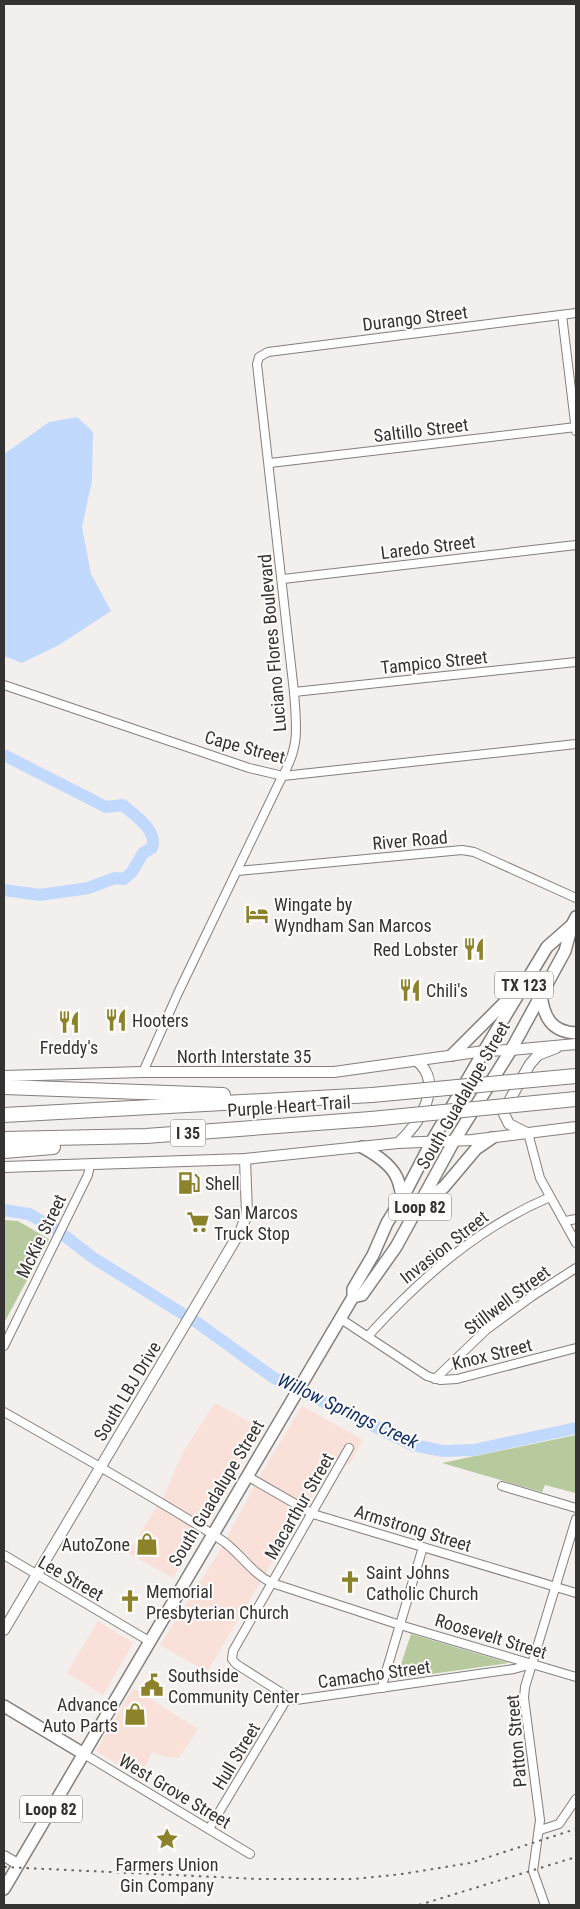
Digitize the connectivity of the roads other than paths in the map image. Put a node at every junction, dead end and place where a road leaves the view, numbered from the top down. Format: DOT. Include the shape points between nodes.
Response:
graph roads {
  1 [pos="576,313"];
  2 [pos="562,315"];
  3 [pos="259,357"];
  4 [pos="576,428"];
  5 [pos="270,463"];
  6 [pos="576,545"];
  7 [pos="282,579"];
  8 [pos="576,662"];
  9 [pos="4,685"];
  10 [pos="294,692"];
  11 [pos="576,744"];
  12 [pos="284,776"];
  13 [pos="238,872"];
  14 [pos="576,898"];
  15 [pos="574,921"];
  16 [pos="526,982"];
  17 [pos="541,993"];
  18 [pos="576,1033"];
  19 [pos="571,1044"];
  20 [pos="484,1050"];
  21 [pos="512,1050"];
  22 [pos="452,1055"];
  23 [pos="417,1061"];
  24 [pos="143,1072"];
  25 [pos="4,1076"];
  26 [pos="576,1076"];
  27 [pos="4,1086"];
  28 [pos="314,1098"];
  29 [pos="576,1099"];
  30 [pos="4,1115"];
  31 [pos="576,1126"];
  32 [pos="528,1133"];
  33 [pos="136,1136"];
  34 [pos="492,1138"];
  35 [pos="4,1139"];
  36 [pos="432,1141"];
  37 [pos="454,1141"];
  38 [pos="398,1142"];
  39 [pos="362,1147"];
  40 [pos="4,1151"];
  41 [pos="245,1159"];
  42 [pos="90,1165"];
  43 [pos="4,1167"];
  44 [pos="403,1197"];
  45 [pos="550,1197"];
  46 [pos="421,1205"];
  47 [pos="576,1219"];
  48 [pos="566,1221"];
  49 [pos="576,1243"];
  50 [pos="576,1268"];
  51 [pos="353,1298"];
  52 [pos="341,1319"];
  53 [pos="368,1336"];
  54 [pos="4,1346"];
  55 [pos="576,1348"];
  56 [pos="435,1379"];
  57 [pos="4,1412"];
  58 [pos="349,1448"];
  59 [pos="100,1467"];
  60 [pos="247,1476"];
  61 [pos="502,1486"];
  62 [pos="576,1508"];
  63 [pos="313,1514"];
  64 [pos="576,1519"];
  65 [pos="212,1535"];
  66 [pos="423,1547"];
  67 [pos="4,1555"];
  68 [pos="37,1575"];
  69 [pos="272,1583"];
  70 [pos="556,1587"];
  71 [pos="576,1593"];
  72 [pos="400,1625"];
  73 [pos="4,1630"];
  74 [pos="149,1641"];
  75 [pos="532,1664"];
  76 [pos="576,1677"];
  77 [pos="383,1688"];
  78 [pos="288,1697"];
  79 [pos="4,1706"];
  80 [pos="84,1754"];
  81 [pos="576,1801"];
  82 [pos="209,1829"];
  83 [pos="540,1830"];
  84 [pos="250,1854"];
  85 [pos="4,1856"];
  86 [pos="18,1864"];
  87 [pos="4,1889"];
  88 [pos="545,1905"];
  1 -- 2 [label="street, Durango Street"];
  2 -- 3 [label="street, Durango Street" via="268,352"];
  2 -- 4 [label="street"];
  3 -- 5 [label="street, Luciano Flores Boulevard" via="257,364"];
  4 -- 5 [label="street, Saltillo Street"];
  5 -- 7 [label="street, Luciano Flores Boulevard"];
  6 -- 7 [label="street, Laredo Street"];
  7 -- 10 [label="street, Luciano Flores Boulevard"];
  8 -- 10 [label="street, Tampico Street"];
  9 -- 12 [label="street, Cape Street" via="248,768"];
  10 -- 12 [label="street, Luciano Flores Boulevard" via="296,740"];
  11 -- 12 [label="street, Cape Street"];
  12 -- 13 [label="street, Luciano Flores Boulevard"];
  13 -- 14 [label="street, River Road" via="462,850 474,852"];
  13 -- 24 [label="street, Luciano Flores Boulevard"];
  15 -- 16 [label="main road, South Guadalupe Street / TX 123" via="547,947"];
  15 -- 17 [label="main road, South Guadalupe Street / TX 123" via="565,951"];
  16 -- 20 [label="main road, South Guadalupe Street / TX 123"];
  16 -- 22 [label="main road"];
  17 -- 18 [label="main road" via="547,1020 558,1029"];
  17 -- 21 [label="main road, South Guadalupe Street / TX 123"];
  19 -- 21 [label="main road, North Interstate 35"];
  19 -- 32 [label="main road" via="538,1055 503,1112 509,1124"];
  20 -- 21 [label="main road, North Interstate 35"];
  20 -- 22 [label="main road, North Interstate 35"];
  20 -- 36 [label="main road, South Guadalupe Street / TX 123"];
  21 -- 37 [label="main road, South Guadalupe Street / TX 123"];
  22 -- 23 [label="main road, North Interstate 35"];
  23 -- 24 [label="main road, North Interstate 35" via="334,1072"];
  23 -- 38 [label="main road" via="425,1068 428,1077 428,1098 418,1122"];
  24 -- 25 [label="main road, North Interstate 35"];
  26 -- 28 [label="highway, Purple Heart Trail / I 35, bridge"];
  27 -- 28 [label="highway"];
  28 -- 30 [label="highway, Purple Heart Trail / I 35"];
  29 -- 33 [label="highway, Purple Heart Trail / I 35, bridge"];
  31 -- 32 [label="main road"];
  32 -- 34 [label="main road"];
  32 -- 45 [label="street" via="540,1178"];
  33 -- 35 [label="highway, Purple Heart Trail / I 35"];
  33 -- 40 [label="highway"];
  34 -- 37 [label="main road"];
  34 -- 46 [label="main road" via="476,1149 444,1187"];
  36 -- 37 [label="main road"];
  36 -- 38 [label="main road"];
  36 -- 44 [label="main road, South Guadalupe Street / TX 123"];
  37 -- 46 [label="main road, South Guadalupe Street / Loop 82"];
  38 -- 39 [label="main road"];
  39 -- 41 [label="main road"];
  39 -- 44 [label="main road" via="391,1169"];
  41 -- 42 [label="main road"];
  41 -- 59 [label="main road, South LBJ Drive" via="247,1214 244,1224"];
  42 -- 43 [label="main road"];
  42 -- 54 [label="street, McKie Street"];
  44 -- 51 [label="main road, South Guadalupe Street / TX 123" via="353,1290"];
  45 -- 48 [label="street"];
  45 -- 53 [label="street, Invasion Street" via="509,1216 469,1242 413,1289"];
  46 -- 51 [label="main road, South Guadalupe Street / Loop 82" via="371,1284 362,1295"];
  47 -- 48 [label="street"];
  48 -- 49 [label="street"];
  50 -- 56 [label="street, Stillwell Street" via="486,1330"];
  51 -- 52 [label="main road, South Guadalupe Street / Loop 82"];
  52 -- 53 [label="street, Knox Street"];
  52 -- 60 [label="main road, South Guadalupe Street / Loop 82"];
  53 -- 56 [label="street, Knox Street"];
  55 -- 56 [label="street, Knox Street" via="457,1379"];
  57 -- 59 [label="street, Roosevelt Street"];
  58 -- 63 [label="street, Macarthur Street"];
  59 -- 65 [label="street, Roosevelt Street"];
  59 -- 68 [label="main road, South LBJ Drive"];
  60 -- 63 [label="street, Armstrong Street"];
  60 -- 65 [label="main road, South Guadalupe Street / Loop 82"];
  61 -- 62 [label="street"];
  63 -- 66 [label="street, Armstrong Street"];
  63 -- 69 [label="street, Macarthur Street"];
  64 -- 70 [label="street, Patton Street"];
  65 -- 69 [label="street, Roosevelt Street"];
  65 -- 74 [label="main road, South Guadalupe Street / Loop 82"];
  66 -- 70 [label="street, Armstrong Street"];
  66 -- 72 [label="street"];
  67 -- 68 [label="street, Lee Street"];
  68 -- 73 [label="main road, South LBJ Drive"];
  68 -- 74 [label="street, Lee Street"];
  69 -- 72 [label="street, Roosevelt Street"];
  69 -- 78 [label="street, Macarthur Street" via="233,1651 232,1659"];
  70 -- 71 [label="street, Armstrong Street"];
  70 -- 75 [label="street, Patton Street"];
  72 -- 75 [label="street, Roosevelt Street"];
  72 -- 77 [label="street"];
  74 -- 80 [label="main road, South Guadalupe Street / Loop 82"];
  75 -- 76 [label="street, Roosevelt Street"];
  75 -- 77 [label="street, Camacho Street"];
  75 -- 83 [label="street, Patton Street" via="524,1698"];
  77 -- 78 [label="street, Camacho Street" via="296,1700"];
  78 -- 82 [label="street, Hull Street"];
  79 -- 80 [label="main road"];
  80 -- 82 [label="street, West Grove Street"];
  80 -- 86 [label="main road, South Guadalupe Street / Loop 82"];
  81 -- 83 [label="street" via="559,1824"];
  82 -- 84 [label="street, West Grove Street"];
  83 -- 88 [label="street, Patton Street" via="534,1871"];
  85 -- 86 [label="main road"];
  86 -- 87 [label="main road, South Guadalupe Street / Loop 82"];
}
